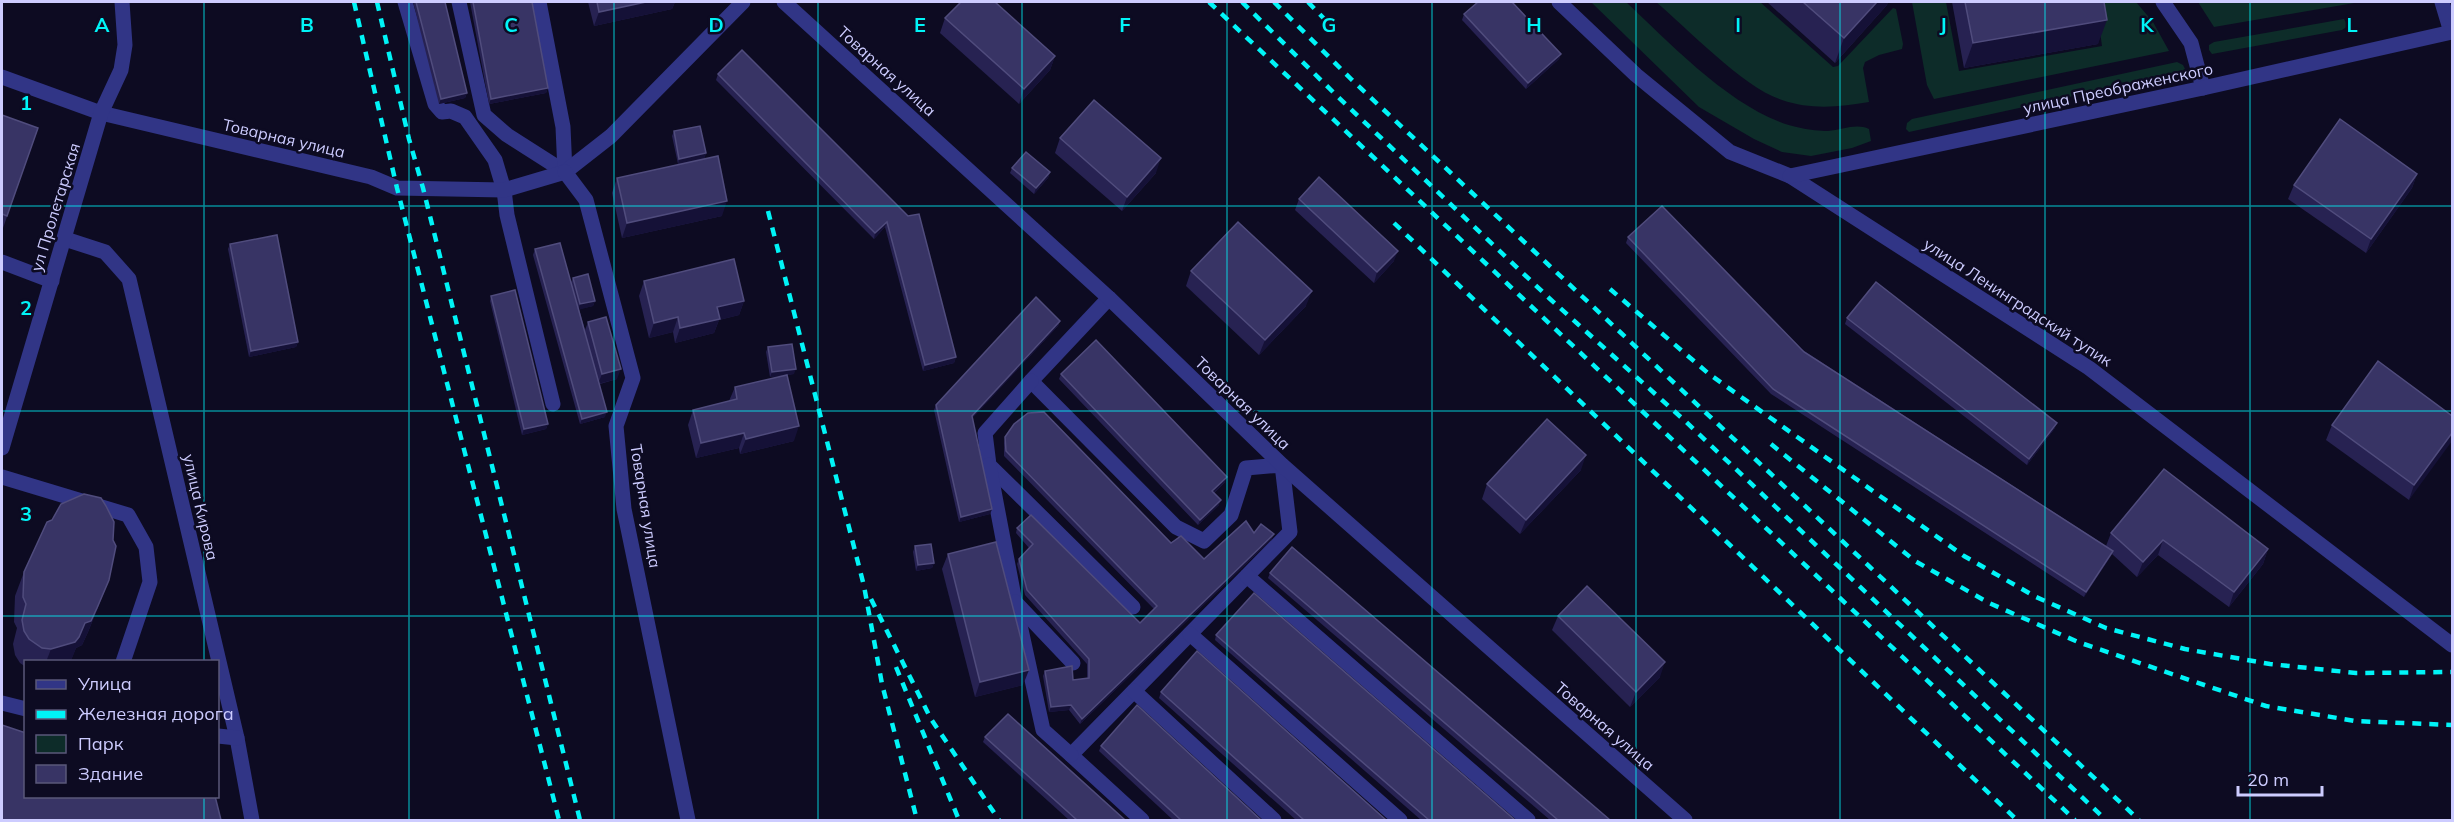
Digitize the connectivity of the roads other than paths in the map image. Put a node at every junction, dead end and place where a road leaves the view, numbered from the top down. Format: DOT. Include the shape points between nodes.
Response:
graph roads {
  1 [pos="122,2"];
  2 [pos="405,2"];
  3 [pos="459,2"];
  4 [pos="539,2"];
  5 [pos="743,2"];
  6 [pos="784,2"];
  7 [pos="1559,2"];
  8 [pos="2163,2"];
  9 [pos="2442,2"];
  10 [pos="2452,32"];
  11 [pos="2,77"];
  12 [pos="2203,88"];
  13 [pos="101,113"];
  14 [pos="565,172"];
  15 [pos="1790,176"];
  16 [pos="504,190"];
  17 [pos="65,239"];
  18 [pos="2,262"];
  19 [pos="52,282"];
  20 [pos="1108,298"];
  21 [pos="1031,381"];
  22 [pos="553,404"];
  23 [pos="2,448"];
  24 [pos="989,465"];
  25 [pos="1282,465"];
  26 [pos="2,477"];
  27 [pos="1247,576"];
  28 [pos="1015,602"];
  29 [pos="1133,607"];
  30 [pos="1190,634"];
  31 [pos="2452,645"];
  32 [pos="124,660"];
  33 [pos="219,660"];
  34 [pos="219,662"];
  35 [pos="1074,663"];
  36 [pos="1134,691"];
  37 [pos="2,703"];
  38 [pos="24,708"];
  39 [pos="219,736"];
  40 [pos="237,738"];
  41 [pos="1071,755"];
  42 [pos="252,820"];
  43 [pos="688,820"];
  44 [pos="1142,820"];
  45 [pos="1274,820"];
  46 [pos="1400,820"];
  47 [pos="1528,820"];
  48 [pos="1685,820"];
  1 -- 13 [label="street, ул Пролетарская" via="125,45 121,70"];
  2 -- 16 [label="street" via="435,104 442,112 465,117 495,160"];
  3 -- 14 [label="street" via="484,115 507,135"];
  4 -- 14 [label="street" via="563,127"];
  5 -- 14 [label="street, Товарная улица" via="611,136"];
  6 -- 20 [label="street, Товарная улица"];
  7 -- 15 [label="street, улица Ленинградский тупик" via="1636,75 1730,152"];
  8 -- 12 [label="street" via="2191,43"];
  9 -- 10 [label="street"];
  10 -- 12 [label="street, улица Преображенского"];
  11 -- 13 [label="street"];
  12 -- 15 [label="street, улица Преображенского"];
  13 -- 16 [label="street, Товарная улица" via="371,177 397,188"];
  13 -- 17 [label="street, ул Пролетарская"];
  14 -- 16 [label="street, Товарная улица"];
  14 -- 43 [label="street, Товарная улица" via="586,200 633,378 616,426 624,509"];
  15 -- 31 [label="street, улица Ленинградский тупик" via="2089,368"];
  16 -- 22 [label="street"];
  17 -- 19 [label="street, ул Пролетарская"];
  17 -- 33 [label="street, улица Кирова" via="105,252 129,279"];
  18 -- 19 [label="street"];
  19 -- 23 [label="street, ул Пролетарская"];
  20 -- 21 [label="street"];
  20 -- 25 [label="street, Товарная улица"];
  21 -- 24 [label="street" via="985,434"];
  21 -- 25 [label="street" via="1176,527 1204,541 1231,515 1246,468"];
  24 -- 28 [label="street"];
  24 -- 29 [label="street"];
  25 -- 27 [label="street" via="1290,532"];
  25 -- 48 [label="street, Товарная улица"];
  26 -- 32 [label="street" via="128,515 146,547 150,582"];
  27 -- 30 [label="street"];
  27 -- 47 [label="street"];
  28 -- 35 [label="street"];
  28 -- 41 [label="street" via="1042,730"];
  30 -- 36 [label="street"];
  30 -- 46 [label="street"];
  34 -- 40 [label="street, улица Кирова"];
  36 -- 41 [label="street"];
  36 -- 45 [label="street"];
  37 -- 38 [label="street"];
  39 -- 40 [label="street"];
  40 -- 42 [label="street, улица Кирова"];
  41 -- 44 [label="street"];
}
